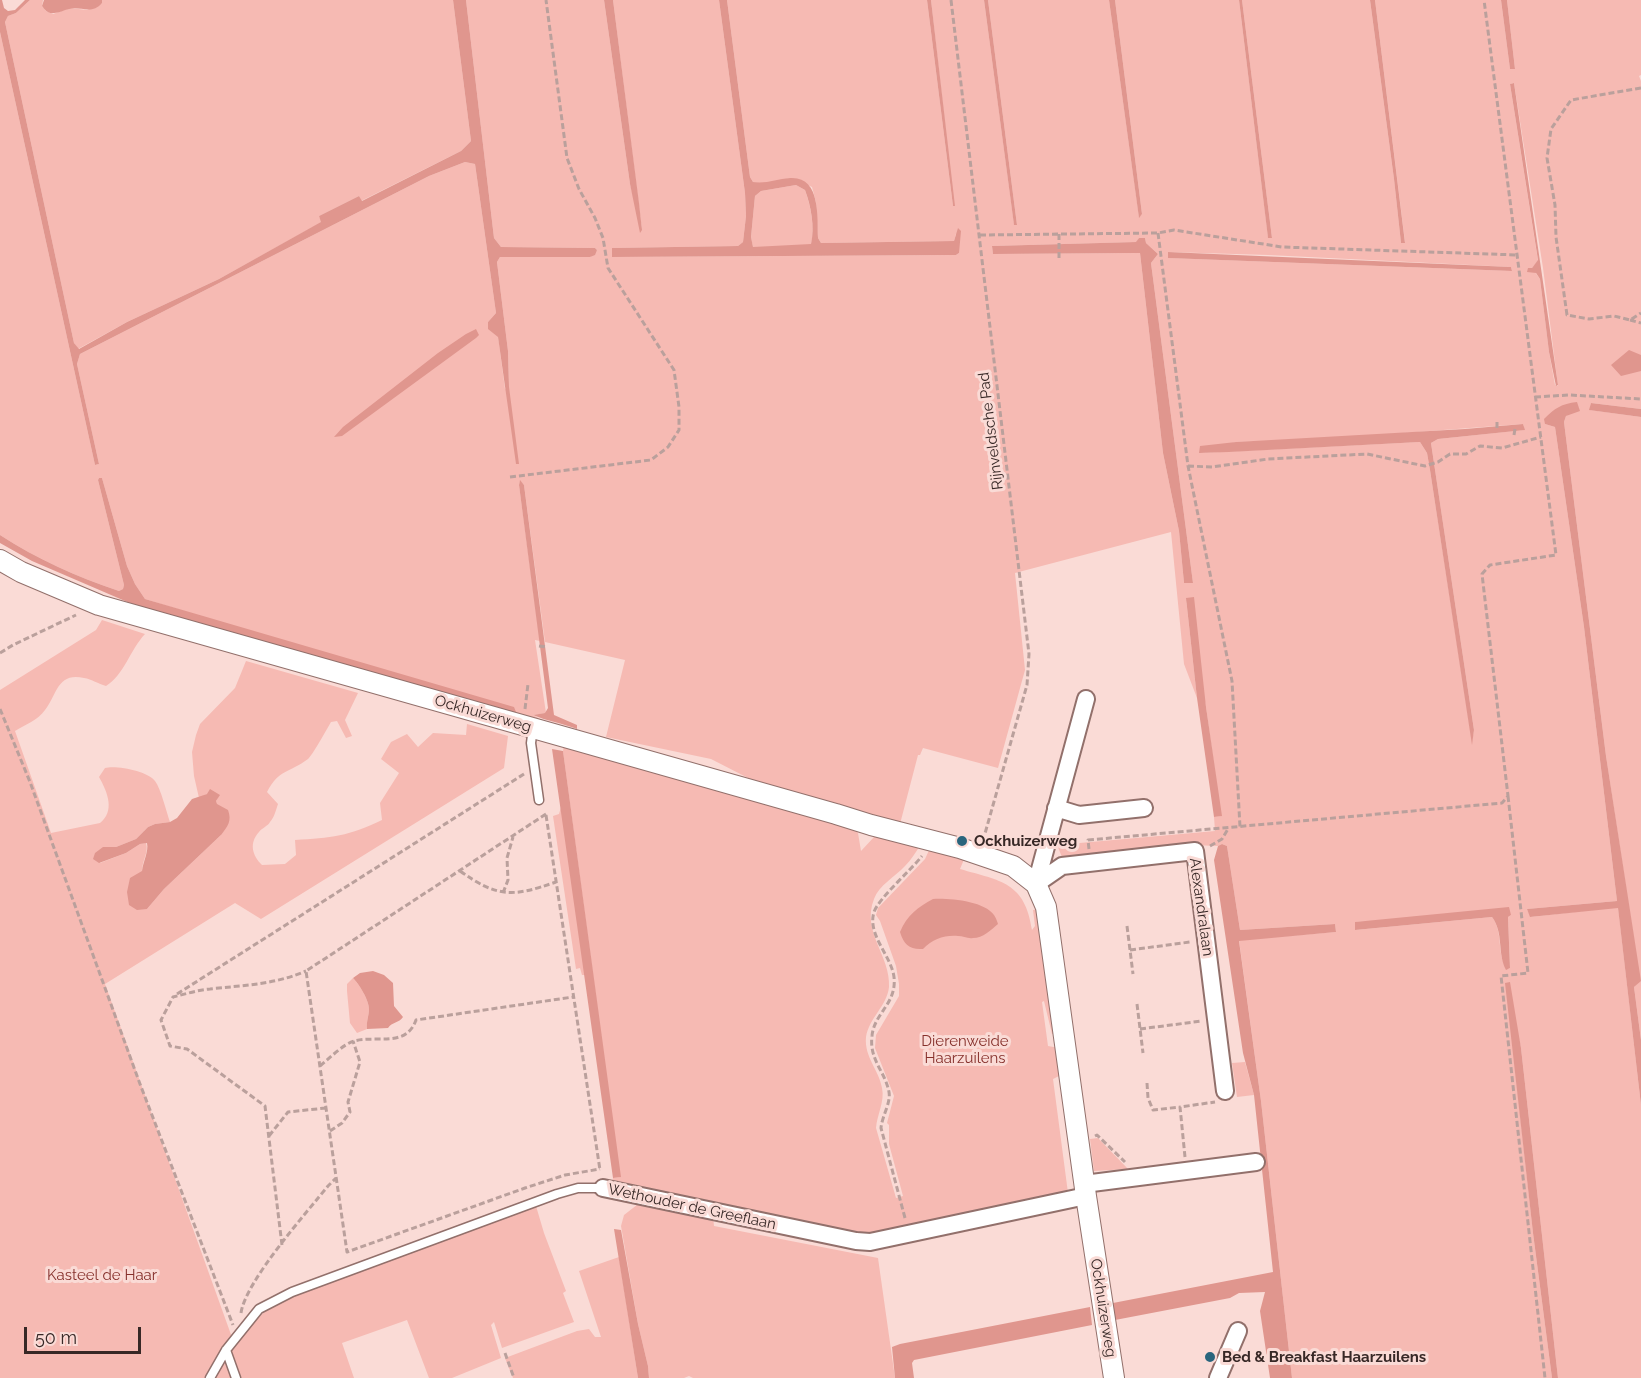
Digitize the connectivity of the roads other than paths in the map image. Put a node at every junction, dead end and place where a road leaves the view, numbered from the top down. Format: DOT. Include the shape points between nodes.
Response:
graph roads {
  1 [pos="0,560"];
  2 [pos="1086,699"];
  3 [pos="527,726"];
  4 [pos="539,800"];
  5 [pos="1056,808"];
  6 [pos="1144,808"];
  7 [pos="1036,884"];
  8 [pos="1225,1091"];
  9 [pos="1256,1162"];
  10 [pos="603,1188"];
  11 [pos="1085,1190"];
  12 [pos="1238,1331"];
  13 [pos="226,1350"];
  14 [pos="210,1378"];
  15 [pos="236,1378"];
  16 [pos="1114,1378"];
  17 [pos="1218,1378"];
  1 -- 3 [label="street, Ockhuizerweg" via="97,604"];
  2 -- 5 [label="street"];
  3 -- 4 [label="lane"];
  3 -- 7 [label="street, Ockhuizerweg" via="979,854 1013,866"];
  5 -- 6 [label="street" via="1078,815"];
  5 -- 7 [label="street"];
  7 -- 8 [label="street, Alexandralaan" via="1062,866 1195,851"];
  7 -- 11 [label="street, Ockhuizerweg" via="1046,907"];
  9 -- 11 [label="street, Wethouder de Greeflaan" via="1140,1177"];
  10 -- 11 [label="street, Wethouder de Greeflaan" via="870,1242"];
  10 -- 13 [label="lane, Wethouder de Greeflaan" via="578,1188 557,1194 292,1292 259,1309"];
  11 -- 16 [label="street, Ockhuizerweg"];
  12 -- 17 [label="street"];
  13 -- 14 [label="lane, Wethouder de Greeflaan"];
  13 -- 15 [label="lane"];
}
